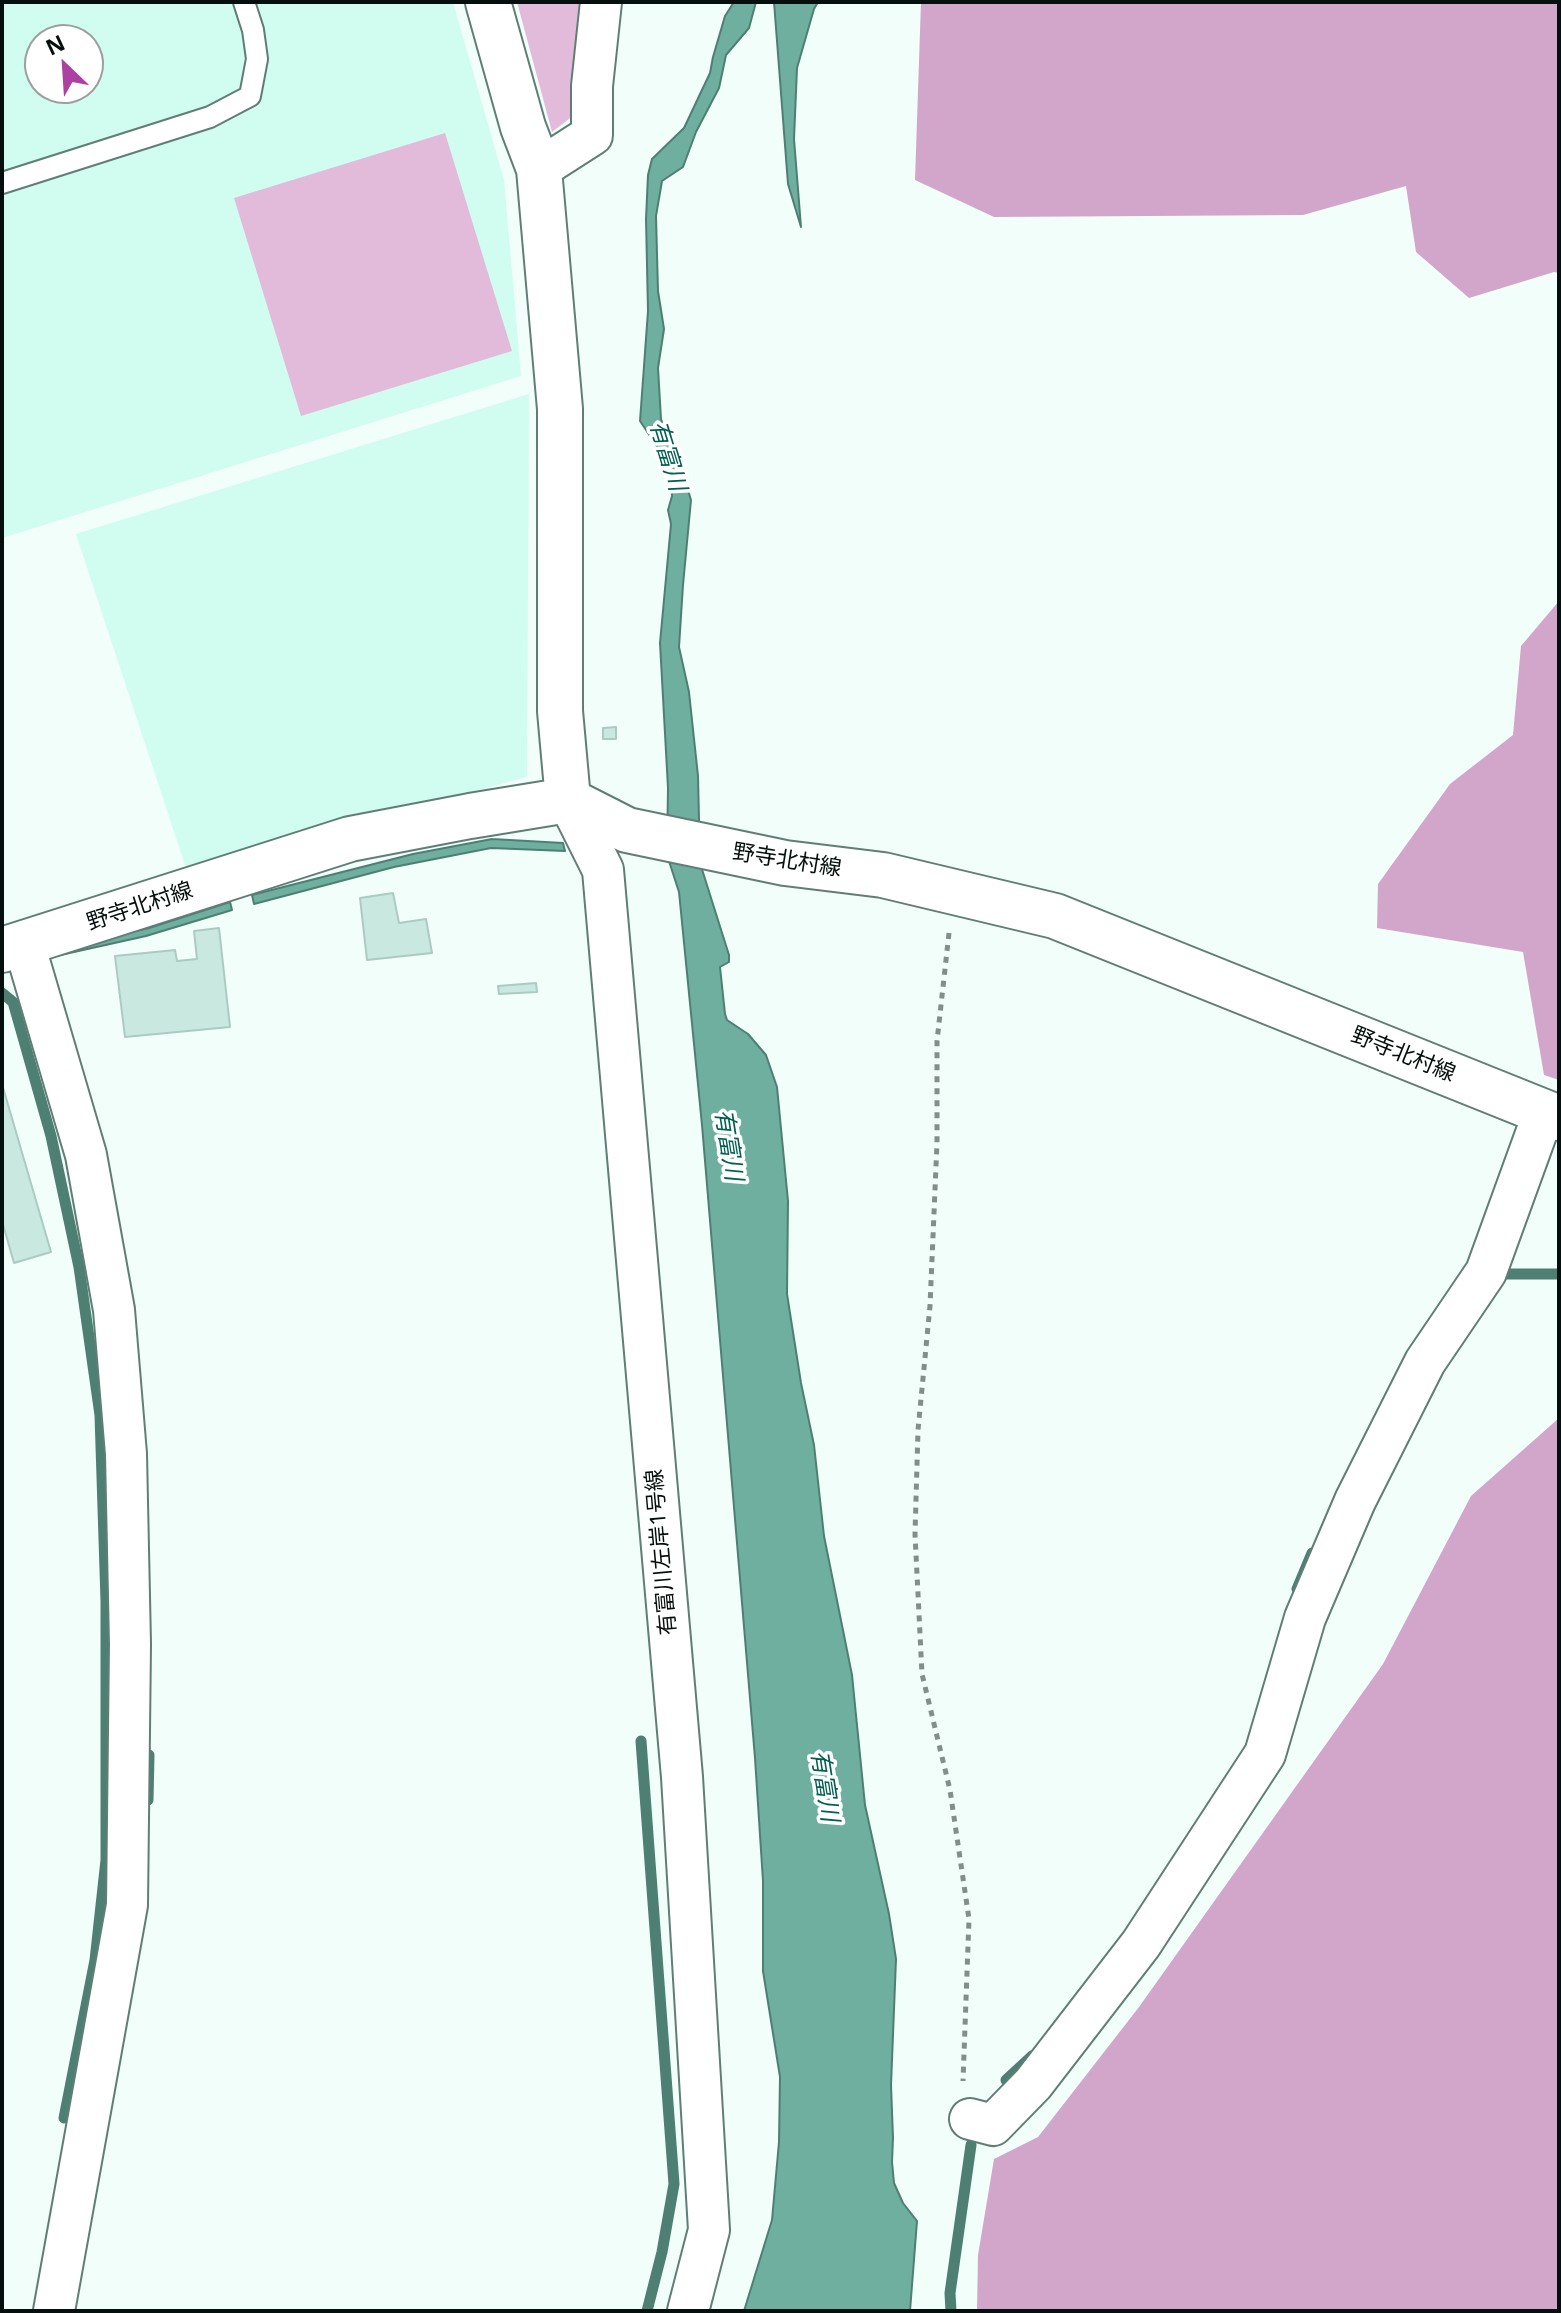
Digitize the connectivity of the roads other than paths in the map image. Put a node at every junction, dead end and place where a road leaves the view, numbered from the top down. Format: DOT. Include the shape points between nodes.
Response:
graph roads {
  1 [pos="244,2"];
  2 [pos="488,2"];
  3 [pos="601,2"];
  4 [pos="539,169"];
  5 [pos="2,183"];
  6 [pos="568,800"];
  7 [pos="13,947"];
  8 [pos="1551,1115"];
  9 [pos="970,2119"];
  10 [pos="54,2311"];
  11 [pos="688,2311"];
  1 -- 5 [label="lane" via="257,59 250,96 210,117"];
  2 -- 4 [label="street"];
  3 -- 4 [label="street" via="592,135"];
  4 -- 6 [label="street" via="560,409 560,711"];
  6 -- 7 [label="street, 野寺北村線" via="350,839"];
  6 -- 8 [label="street, 野寺北村線" via="627,830 785,863 883,875 1055,916"];
  6 -- 11 [label="street, 有富川左岸1号線" via="603,870 682,1777 709,2230"];
  7 -- 10 [label="street" via="86,1155 114,1310 126,1485 127,1905"];
  8 -- 9 [label="street" via="1486,1272 1425,1362 1355,1501 1305,1618 1265,1754 1141,1944 1033,2084 993,2125"];
}
